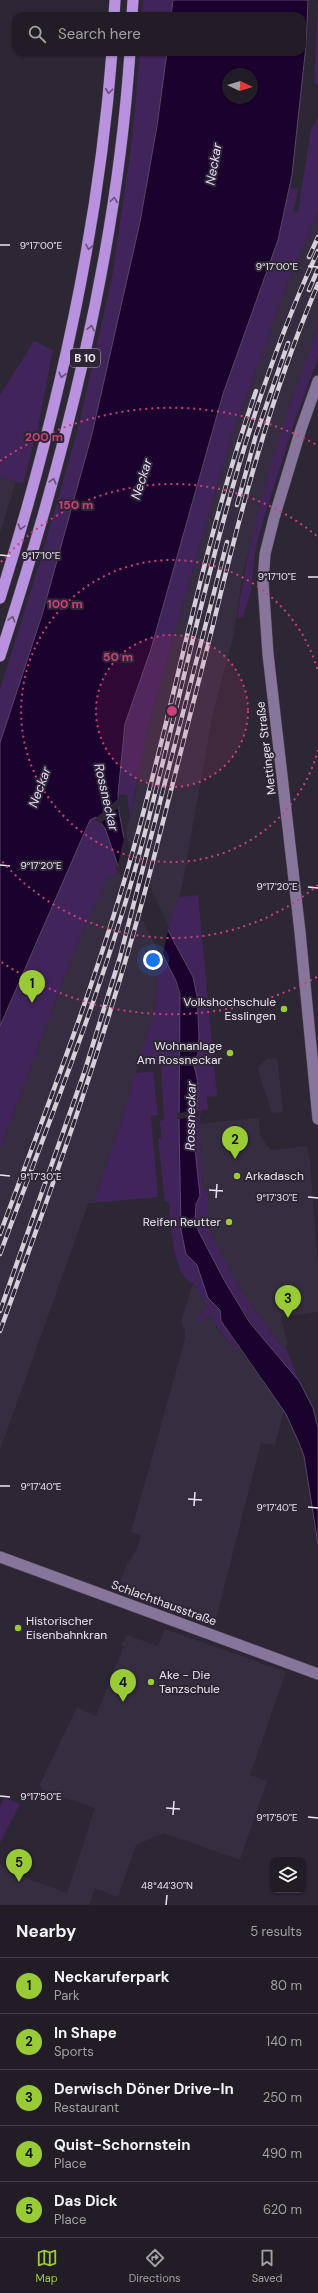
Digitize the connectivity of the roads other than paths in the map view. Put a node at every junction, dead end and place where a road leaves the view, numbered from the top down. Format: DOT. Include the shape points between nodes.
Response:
graph roads {
  1 [pos="115,0"];
  2 [pos="133,0"];
  3 [pos="114,12"];
  4 [pos="132,12"];
  5 [pos="112,56"];
  6 [pos="130,56"];
  7 [pos="318,382"];
  8 [pos="0,598"];
  9 [pos="0,656"];
  10 [pos="318,1119"];
  11 [pos="0,1557"];
  12 [pos="318,1674"];
  1 -- 3 [label="highway"];
  2 -- 4 [label="highway"];
  5 -- 8 [label="highway, B 10, one-way" via="99,179 77,307 48,432"];
  9 -- 6 [label="highway, B 10, one-way" via="54,476 92,326 117,181"];
  7 -- 10 [label="main road, Mettinger Straße" via="301,429 270,534 264,565 263,594"];
  11 -- 12 [label="main road, Schlachthausstraße"];
}
